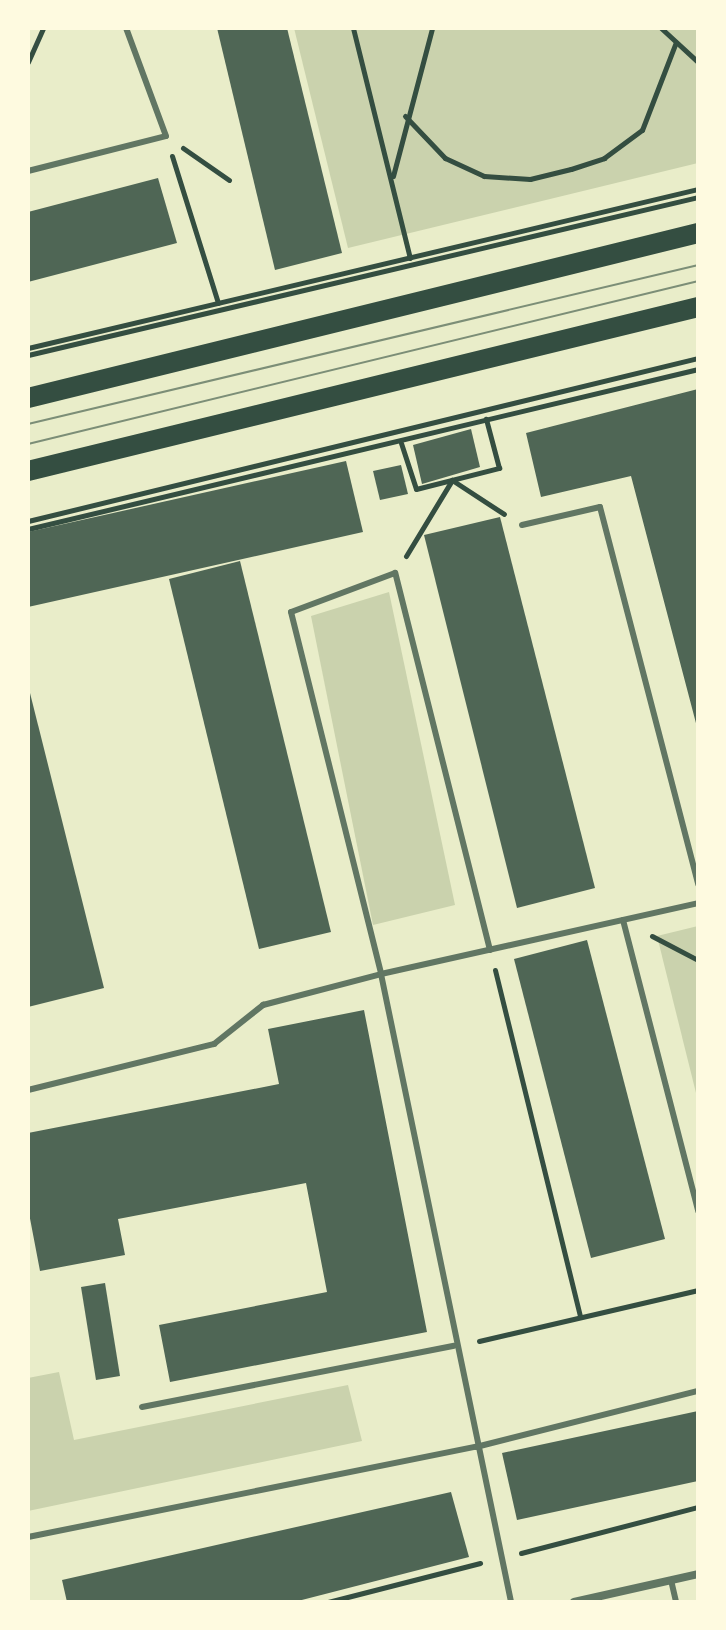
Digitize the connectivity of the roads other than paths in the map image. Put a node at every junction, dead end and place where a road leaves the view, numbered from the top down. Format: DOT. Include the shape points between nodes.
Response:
graph roads {
  1 [pos="126,28"];
  2 [pos="28,171"];
  3 [pos="698,233"];
  4 [pos="698,307"];
  5 [pos="28,398"];
  6 [pos="28,471"];
  7 [pos="522,525"];
  8 [pos="698,884"];
  9 [pos="698,903"];
  10 [pos="623,920"];
  11 [pos="490,950"];
  12 [pos="381,974"];
  13 [pos="28,1090"];
  14 [pos="698,1211"];
  15 [pos="454,1346"];
  16 [pos="698,1391"];
  17 [pos="142,1407"];
  18 [pos="476,1447"];
  19 [pos="28,1537"];
  20 [pos="698,1574"];
  21 [pos="671,1580"];
  22 [pos="511,1602"];
  23 [pos="574,1602"];
  24 [pos="676,1602"];
  1 -- 2 [label="lane" via="166,136"];
  3 -- 5 [label="main road"];
  4 -- 6 [label="main road"];
  7 -- 8 [label="lane" via="600,507"];
  9 -- 10 [label="lane"];
  10 -- 11 [label="lane"];
  10 -- 14 [label="lane"];
  11 -- 12 [label="lane"];
  11 -- 12 [label="lane" via="395,573 291,612"];
  12 -- 13 [label="lane" via="263,1005 214,1044"];
  12 -- 15 [label="lane"];
  15 -- 17 [label="lane"];
  15 -- 18 [label="lane"];
  16 -- 18 [label="lane"];
  18 -- 19 [label="lane"];
  18 -- 22 [label="lane"];
  20 -- 21 [label="street"];
  21 -- 23 [label="street"];
  21 -- 24 [label="lane"];
}
